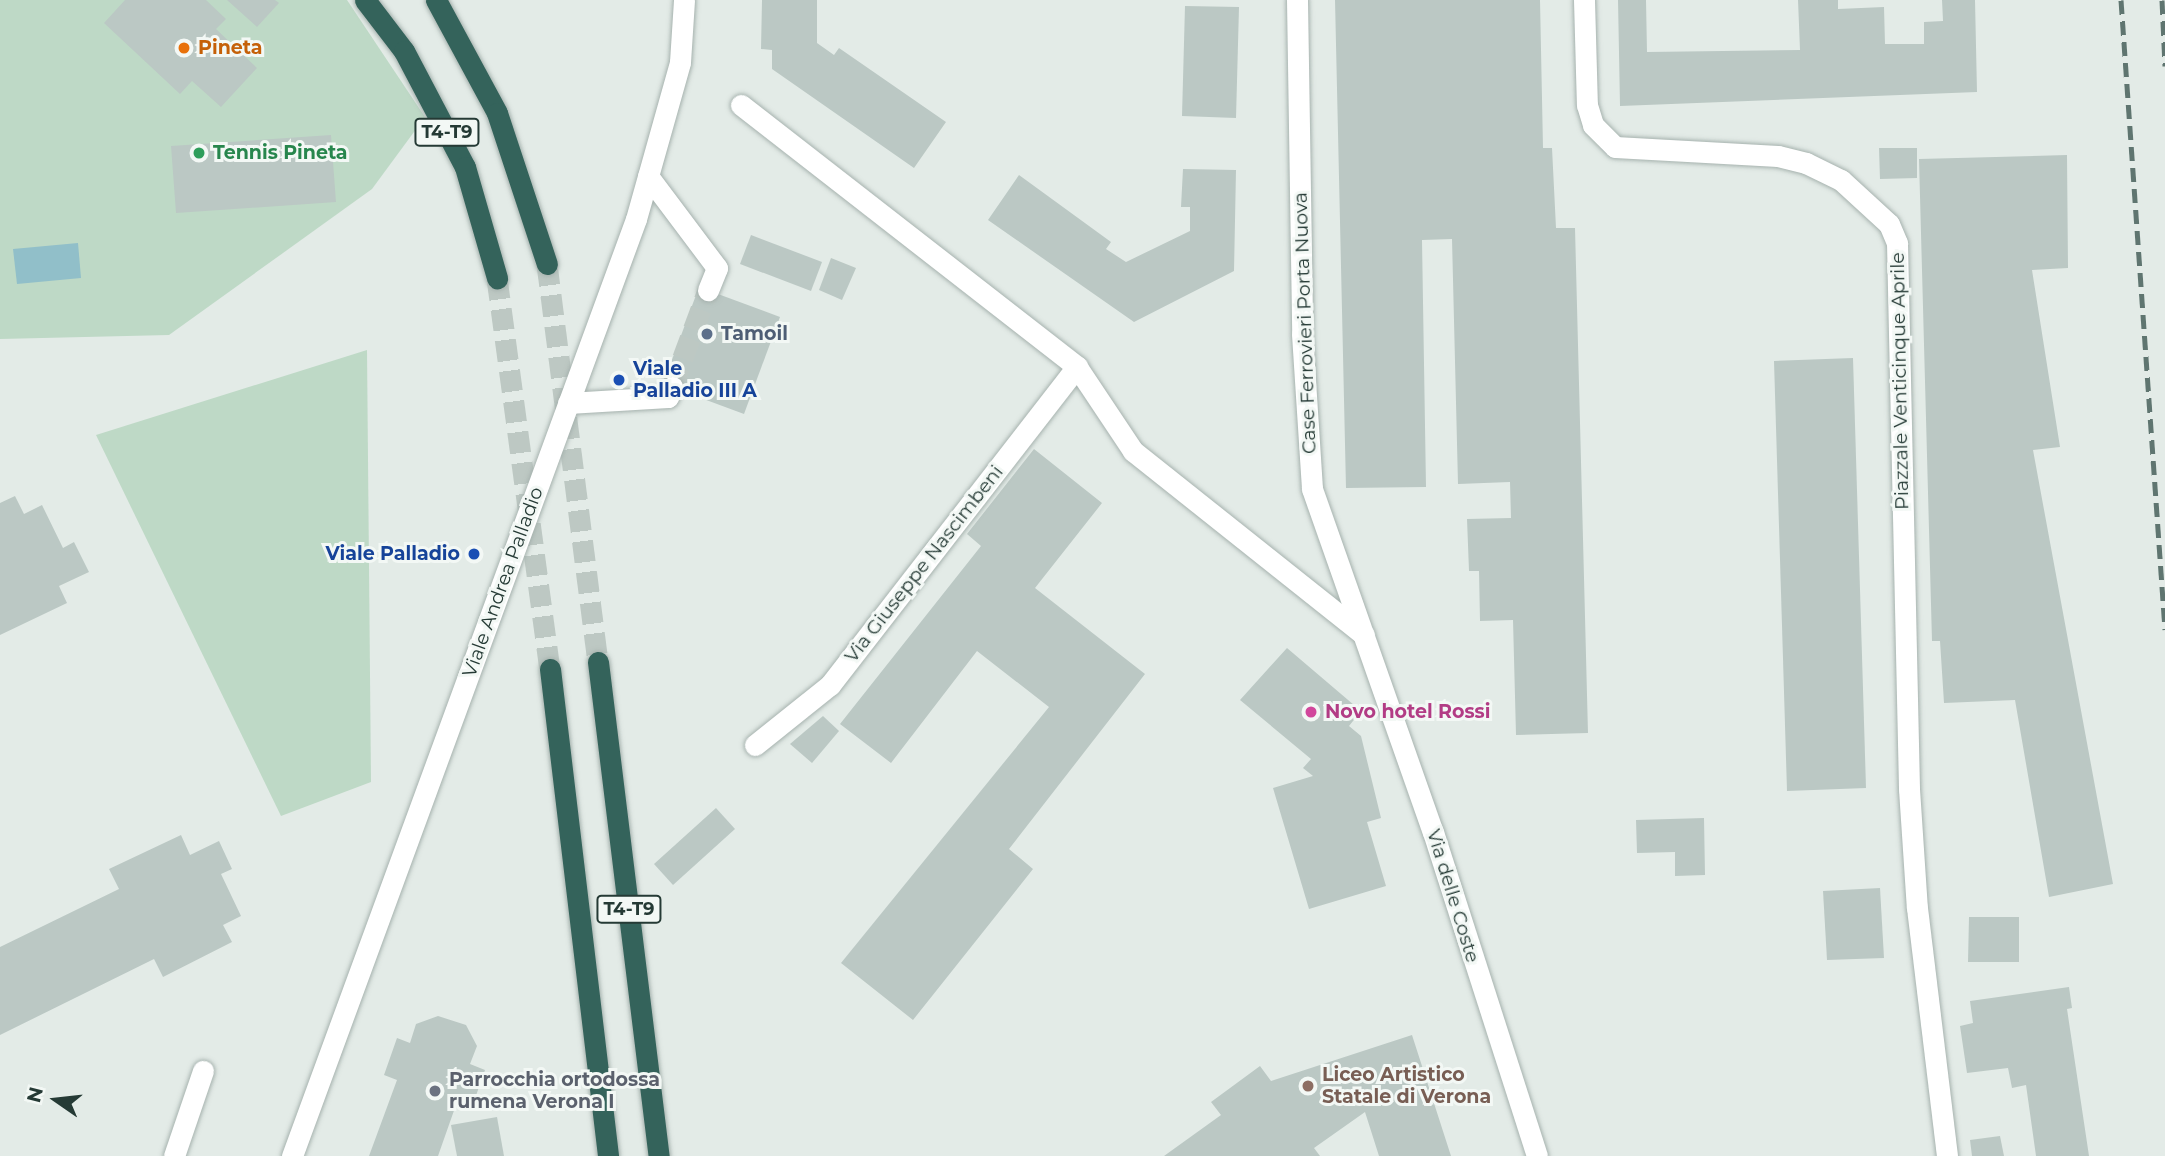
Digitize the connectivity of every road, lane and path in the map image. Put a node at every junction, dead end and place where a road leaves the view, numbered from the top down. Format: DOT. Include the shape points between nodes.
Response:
graph roads {
  1 [pos="365,0"];
  2 [pos="436,0"];
  3 [pos="684,0"];
  4 [pos="1297,0"];
  5 [pos="1584,0"];
  6 [pos="741,105"];
  7 [pos="648,176"];
  8 [pos="547,264"];
  9 [pos="497,278"];
  10 [pos="708,290"];
  11 [pos="1077,367"];
  12 [pos="673,387"];
  13 [pos="568,403"];
  14 [pos="1366,636"];
  15 [pos="598,662"];
  16 [pos="550,669"];
  17 [pos="755,745"];
  18 [pos="203,1071"];
  19 [pos="174,1156"];
  20 [pos="292,1156"];
  21 [pos="608,1156"];
  22 [pos="659,1156"];
  23 [pos="1537,1156"];
  24 [pos="1947,1156"];
  1 -- 9 [label="highway, T4-T9" via="404,51 465,167"];
  2 -- 8 [label="highway, T4-T9" via="497,113"];
  3 -- 7 [label="street, Viale Andrea Palladio" via="680,62"];
  4 -- 14 [label="street, Case Ferrovieri Porta Nuova" via="1302,334 1312,489"];
  5 -- 24 [label="street, Piazzale Venticinque Aprile" via="1587,105 1594,125 1615,147 1778,156 1806,163 1841,180 1889,224 1897,243 1909,789 1917,908"];
  6 -- 11 [label="street"];
  7 -- 10 [label="street" via="717,268"];
  7 -- 13 [label="street, Viale Andrea Palladio"];
  11 -- 14 [label="street" via="1133,451"];
  11 -- 17 [label="street, Via Giuseppe Nascimbeni" via="830,685"];
  12 -- 13 [label="street" via="668,397"];
  13 -- 20 [label="street, Viale Andrea Palladio"];
  14 -- 23 [label="street, Via delle Coste"];
  15 -- 22 [label="highway, T4-T9"];
  16 -- 21 [label="highway, T4-T9"];
  18 -- 19 [label="street"];
}
